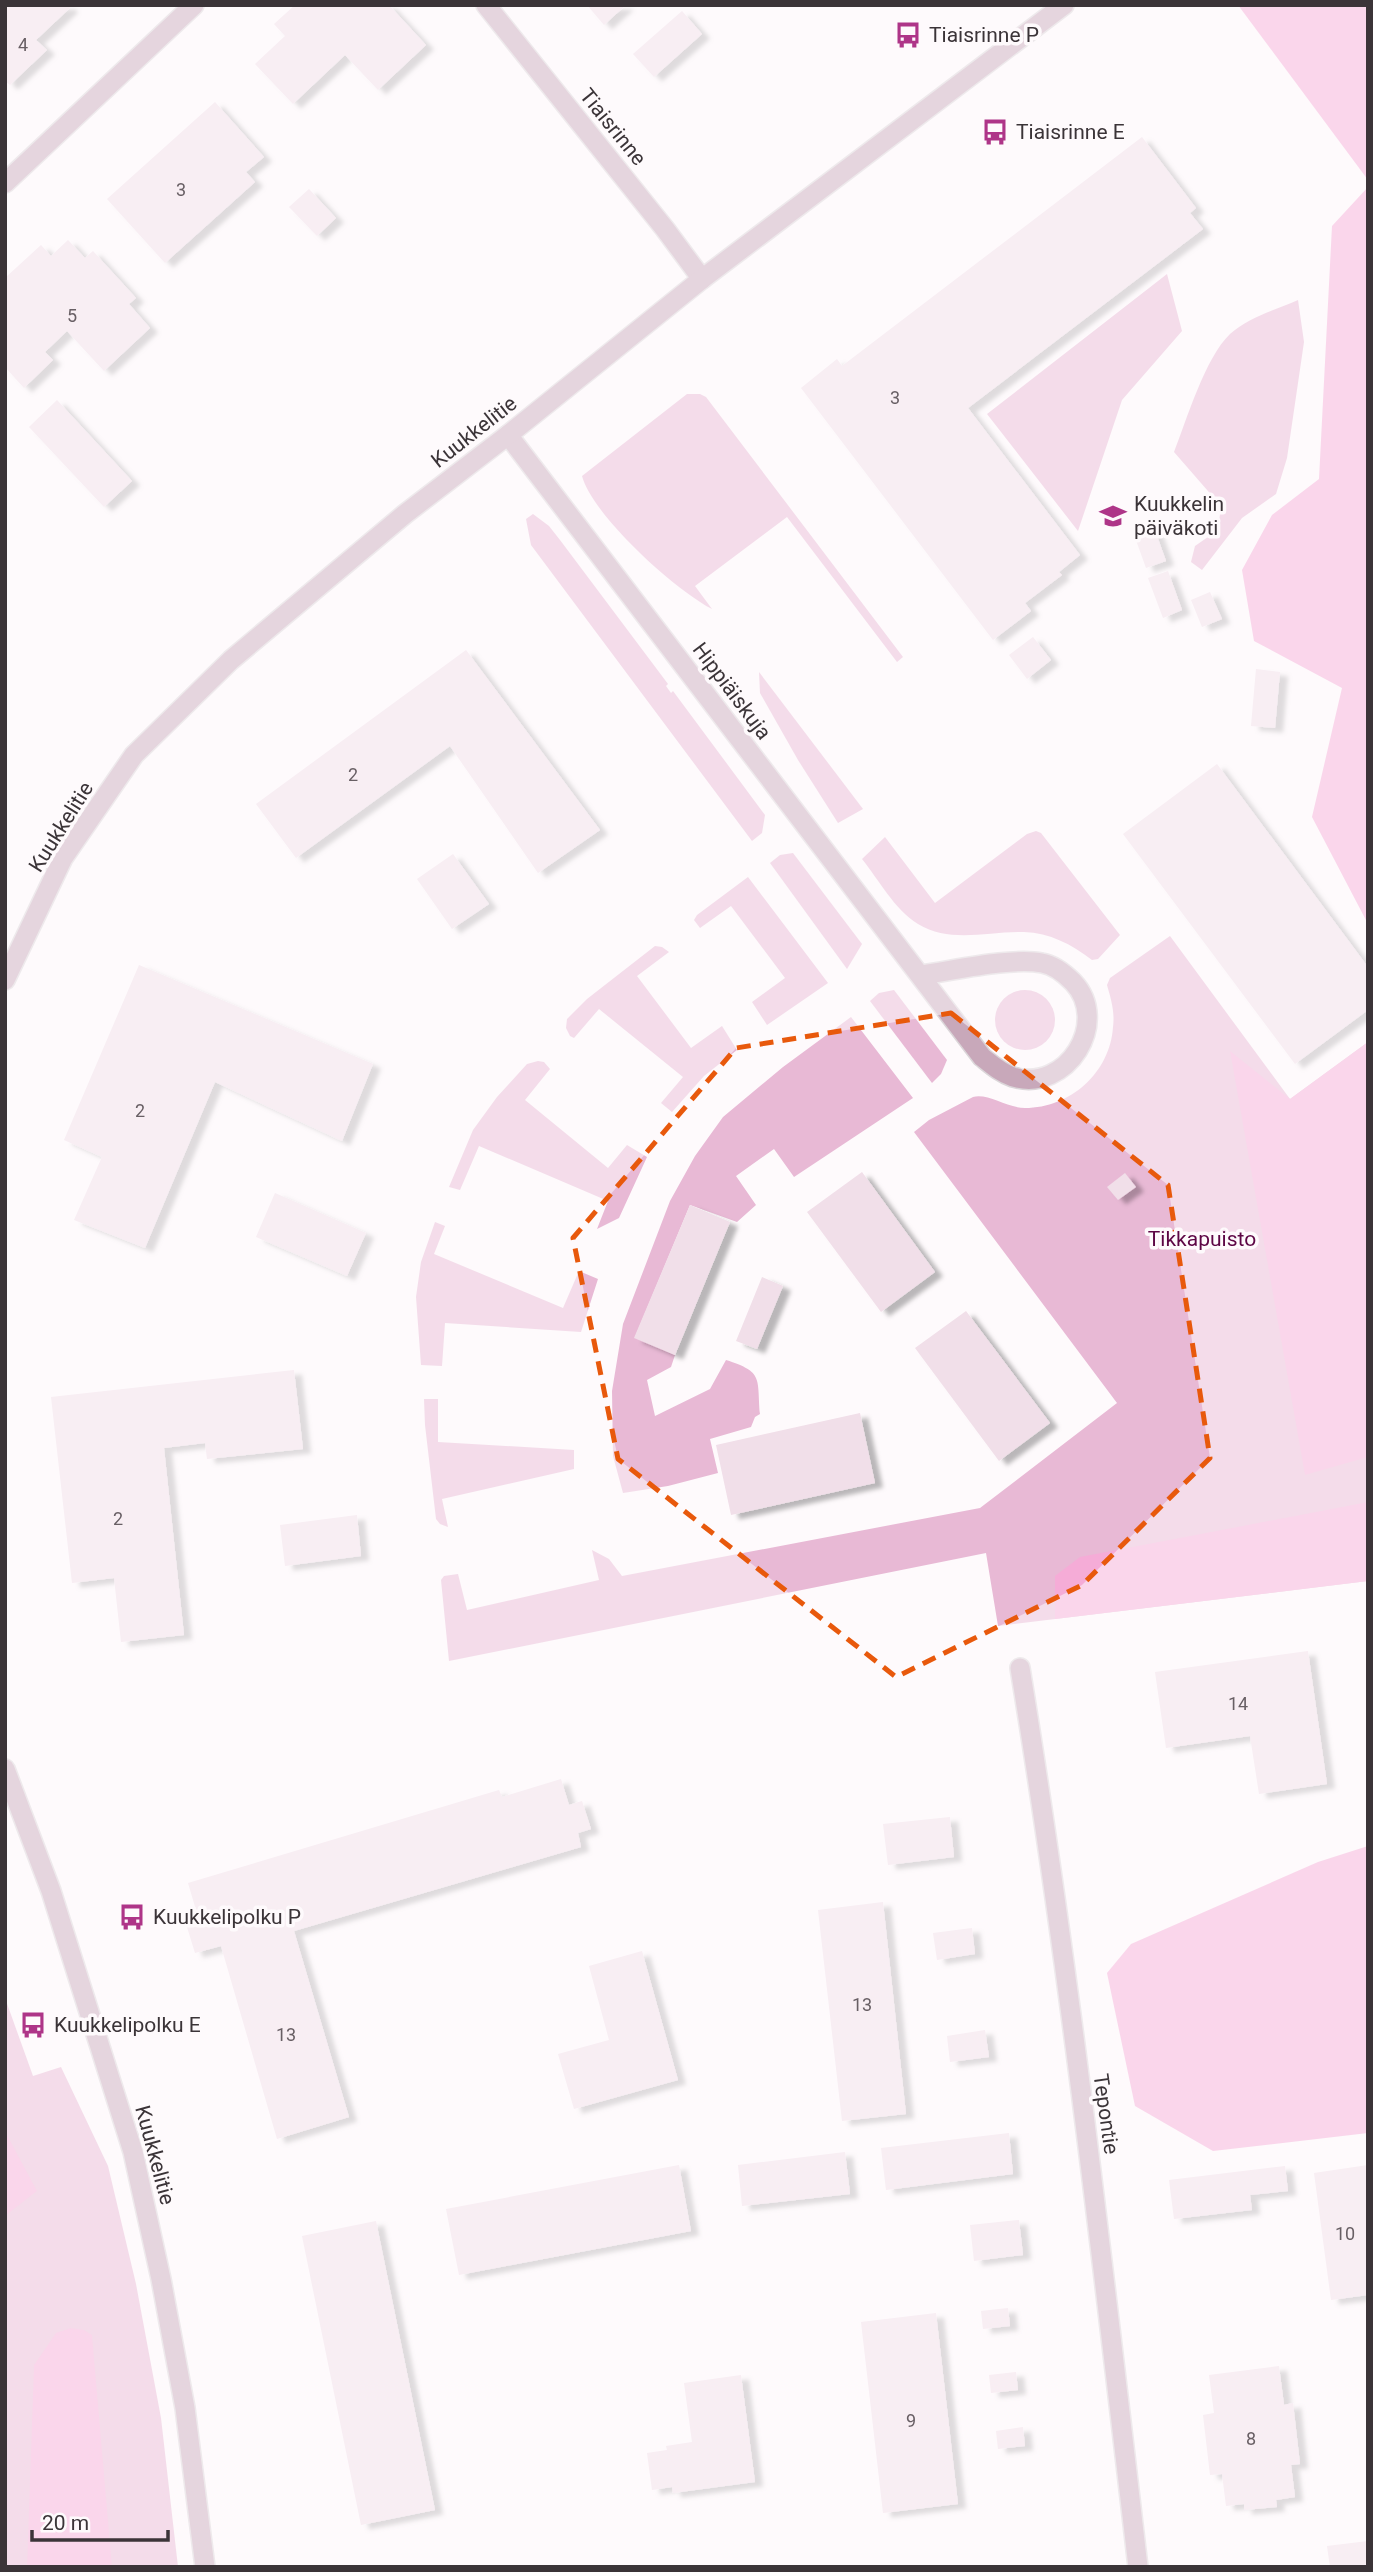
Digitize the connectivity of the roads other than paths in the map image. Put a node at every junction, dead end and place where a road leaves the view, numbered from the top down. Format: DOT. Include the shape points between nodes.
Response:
graph roads {
  1 [pos="194,5"];
  2 [pos="486,5"];
  3 [pos="1063,5"];
  4 [pos="5,183"];
  5 [pos="702,279"];
  6 [pos="508,435"];
  7 [pos="920,975"];
  8 [pos="5,981"];
  9 [pos="1020,1668"];
  10 [pos="5,1769"];
  11 [pos="205,2567"];
  12 [pos="1138,2567"];
  1 -- 4 [label="street"];
  2 -- 5 [label="street, Tiaisrinne"];
  3 -- 5 [label="street, Kuukkelitie"];
  5 -- 6 [label="street, Kuukkelitie"];
  6 -- 7 [label="street, Hippiäiskuja"];
  6 -- 8 [label="street, Kuukkelitie" via="405,514 231,660 134,755 63,858"];
  7 -- 7 [label="street, Hippiäiskuja" via="997,1070 1015,1077 1054,1073 1071,1061 1082,1045 1086,1006 1078,988 1064,972 1044,963 1023,961"];
  9 -- 12 [label="street, Tepontie" via="1093,2189"];
  10 -- 11 [label="street, Kuukkelitie" via="51,1891 133,2152 185,2408"];
}
